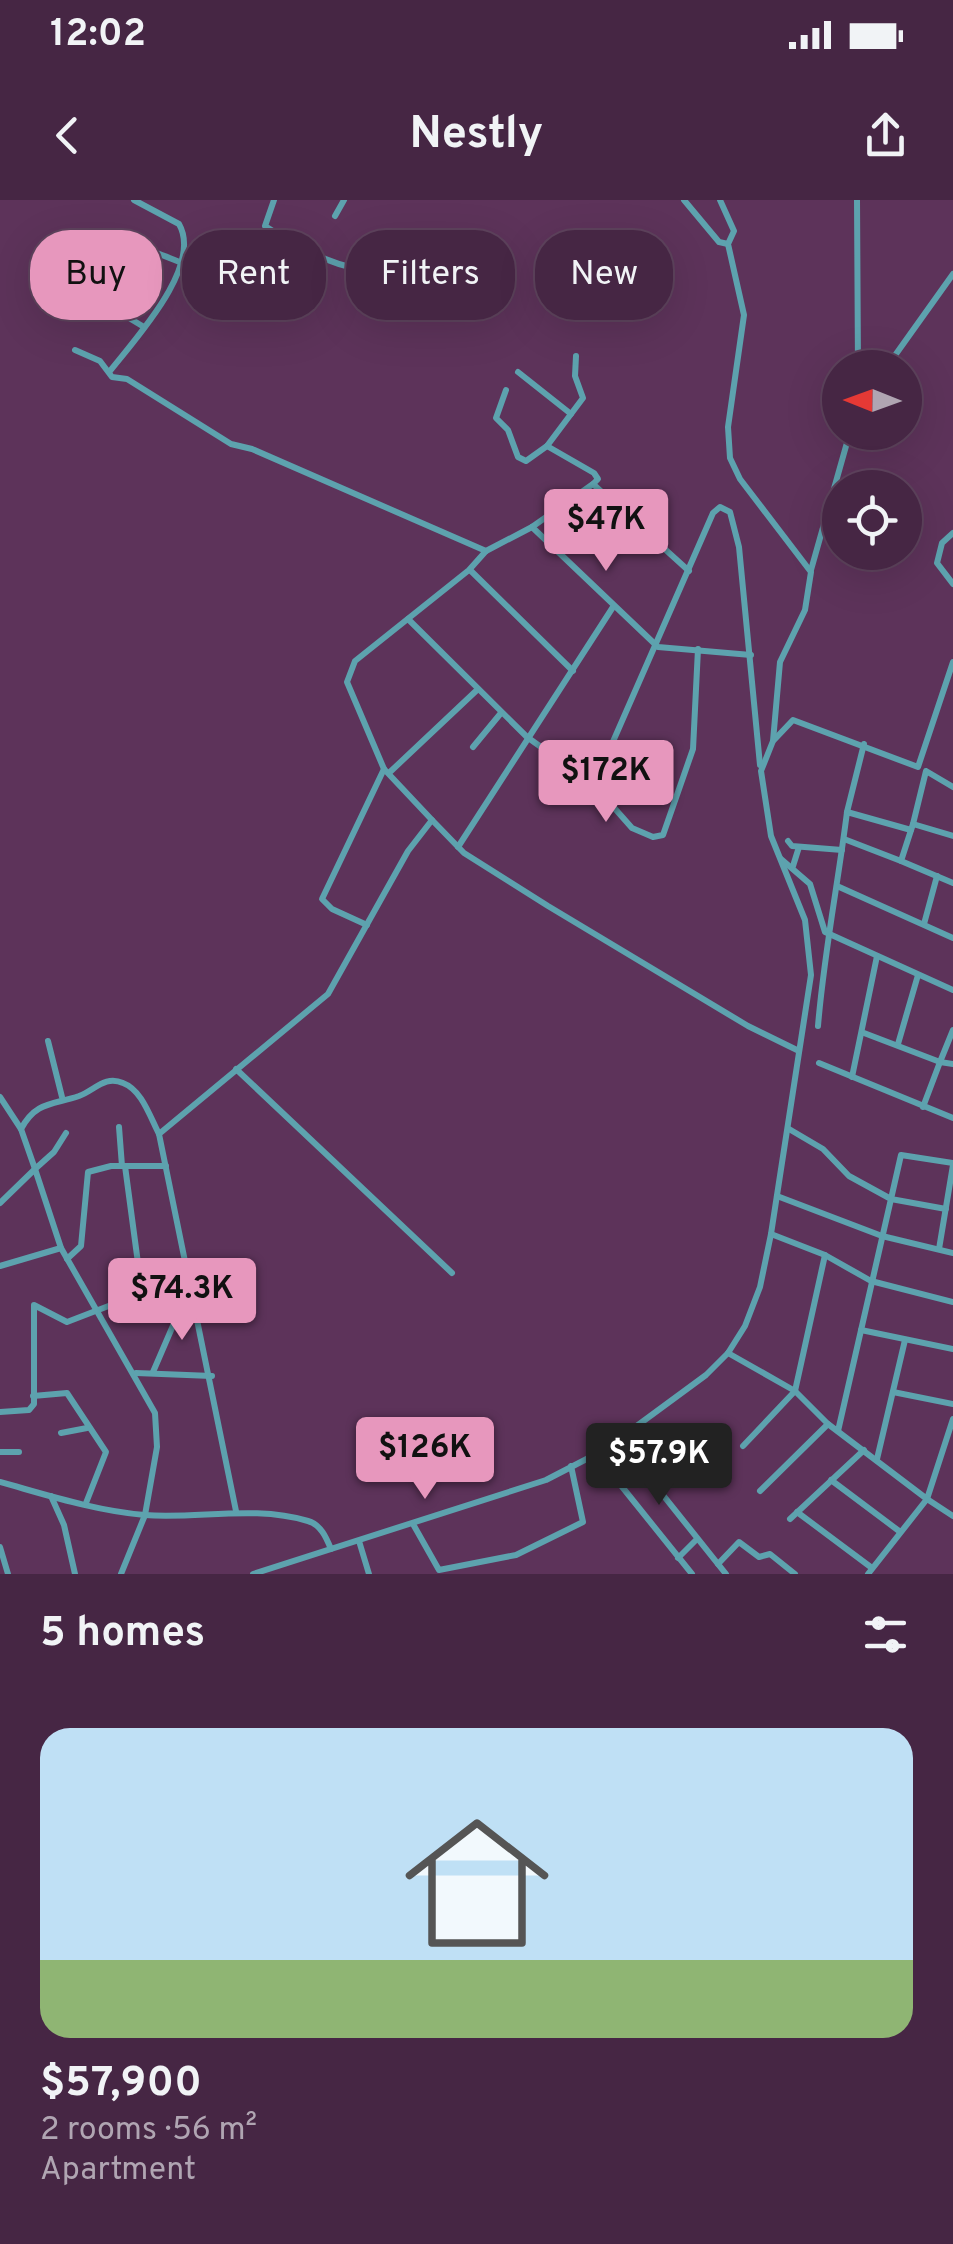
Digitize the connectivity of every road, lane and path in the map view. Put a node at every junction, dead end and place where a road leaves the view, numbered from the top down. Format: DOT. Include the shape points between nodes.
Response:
graph roads {
  1 [pos="134,200"];
  2 [pos="274,200"];
  3 [pos="344,200"];
  4 [pos="684,200"];
  5 [pos="720,200"];
  6 [pos="857,200"];
  7 [pos="335,216"];
  8 [pos="182,231"];
  9 [pos="728,244"];
  10 [pos="162,255"];
  11 [pos="182,263"];
  12 [pos="346,264"];
  13 [pos="953,274"];
  14 [pos="132,320"];
  15 [pos="144,327"];
  16 [pos="75,350"];
  17 [pos="858,350"];
  18 [pos="899,350"];
  19 [pos="576,356"];
  20 [pos="110,370"];
  21 [pos="518,372"];
  22 [pos="506,390"];
  23 [pos="571,414"];
  24 [pos="547,446"];
  25 [pos="845,450"];
  26 [pos="594,484"];
  27 [pos="532,527"];
  28 [pos="953,533"];
  29 [pos="486,551"];
  30 [pos="469,570"];
  31 [pos="689,571"];
  32 [pos="811,572"];
  33 [pos="953,584"];
  34 [pos="614,607"];
  35 [pos="408,619"];
  36 [pos="658,646"];
  37 [pos="698,649"];
  38 [pos="751,654"];
  39 [pos="953,662"];
  40 [pos="572,671"];
  41 [pos="478,690"];
  42 [pos="501,713"];
  43 [pos="527,737"];
  44 [pos="773,741"];
  45 [pos="864,744"];
  46 [pos="473,747"];
  47 [pos="922,769"];
  48 [pos="387,771"];
  49 [pos="760,772"];
  50 [pos="594,785"];
  51 [pos="953,787"];
  52 [pos="847,812"];
  53 [pos="432,820"];
  54 [pos="912,827"];
  55 [pos="953,836"];
  56 [pos="844,839"];
  57 [pos="788,840"];
  58 [pos="458,847"];
  59 [pos="799,848"];
  60 [pos="842,850"];
  61 [pos="780,858"];
  62 [pos="902,861"];
  63 [pos="792,866"];
  64 [pos="937,876"];
  65 [pos="953,883"];
  66 [pos="837,886"];
  67 [pos="924,924"];
  68 [pos="367,925"];
  69 [pos="826,932"];
  70 [pos="953,938"];
  71 [pos="877,956"];
  72 [pos="918,975"];
  73 [pos="953,990"];
  74 [pos="818,1026"];
  75 [pos="953,1030"];
  76 [pos="864,1033"];
  77 [pos="48,1041"];
  78 [pos="898,1044"];
  79 [pos="799,1051"];
  80 [pos="942,1059"];
  81 [pos="818,1063"];
  82 [pos="952,1064"];
  83 [pos="236,1069"];
  84 [pos="852,1076"];
  85 [pos="0,1097"];
  86 [pos="62,1097"];
  87 [pos="923,1107"];
  88 [pos="953,1118"];
  89 [pos="119,1127"];
  90 [pos="21,1129"];
  91 [pos="789,1129"];
  92 [pos="66,1132"];
  93 [pos="159,1134"];
  94 [pos="953,1164"];
  95 [pos="123,1166"];
  96 [pos="166,1166"];
  97 [pos="34,1168"];
  98 [pos="777,1196"];
  99 [pos="890,1199"];
  100 [pos="0,1203"];
  101 [pos="946,1209"];
  102 [pos="770,1234"];
  103 [pos="882,1236"];
  104 [pos="62,1248"];
  105 [pos="939,1250"];
  106 [pos="953,1253"];
  107 [pos="825,1256"];
  108 [pos="67,1260"];
  109 [pos="0,1266"];
  110 [pos="452,1273"];
  111 [pos="189,1275"];
  112 [pos="871,1282"];
  113 [pos="142,1293"];
  114 [pos="194,1298"];
  115 [pos="953,1302"];
  116 [pos="93,1310"];
  117 [pos="861,1330"];
  118 [pos="906,1340"];
  119 [pos="953,1349"];
  120 [pos="728,1353"];
  121 [pos="153,1372"];
  122 [pos="136,1374"];
  123 [pos="212,1376"];
  124 [pos="795,1391"];
  125 [pos="893,1392"];
  126 [pos="34,1396"];
  127 [pos="953,1404"];
  128 [pos="0,1412"];
  129 [pos="953,1419"];
  130 [pos="828,1424"];
  131 [pos="87,1428"];
  132 [pos="838,1431"];
  133 [pos="62,1433"];
  134 [pos="624,1434"];
  135 [pos="743,1446"];
  136 [pos="604,1450"];
  137 [pos="864,1450"];
  138 [pos="0,1452"];
  139 [pos="19,1452"];
  140 [pos="877,1459"];
  141 [pos="571,1466"];
  142 [pos="831,1480"];
  143 [pos="0,1482"];
  144 [pos="760,1491"];
  145 [pos="50,1495"];
  146 [pos="927,1499"];
  147 [pos="86,1503"];
  148 [pos="236,1511"];
  149 [pos="797,1512"];
  150 [pos="145,1514"];
  151 [pos="953,1516"];
  152 [pos="790,1519"];
  153 [pos="413,1524"];
  154 [pos="899,1532"];
  155 [pos="696,1540"];
  156 [pos="359,1541"];
  157 [pos="0,1547"];
  158 [pos="332,1549"];
  159 [pos="678,1558"];
  160 [pos="718,1564"];
  161 [pos="470,1570"];
  162 [pos="870,1571"];
  163 [pos="792,1573"];
  164 [pos="8,1574"];
  165 [pos="76,1574"];
  166 [pos="121,1574"];
  167 [pos="255,1574"];
  168 [pos="369,1574"];
  169 [pos="692,1574"];
  170 [pos="726,1574"];
  1 -- 8 [label="street"];
  2 -- 12 [label="street" via="264,226 308,254"];
  3 -- 7 [label="street"];
  4 -- 9 [label="street"];
  5 -- 9 [label="street" via="734,231"];
  6 -- 17 [label="street"];
  9 -- 32 [label="street" via="744,315 728,427 730,458"];
  10 -- 11 [label="street"];
  11 -- 15 [label="street"];
  13 -- 18 [label="street"];
  14 -- 15 [label="street"];
  15 -- 20 [label="street"];
  16 -- 20 [label="street"];
  19 -- 23 [label="street" via="583,398"];
  20 -- 29 [label="street" via="231,444"];
  21 -- 23 [label="street"];
  22 -- 24 [label="street" via="496,418 518,457 526,461"];
  23 -- 24 [label="street"];
  24 -- 26 [label="street" via="594,473"];
  25 -- 32 [label="street"];
  26 -- 27 [label="street"];
  26 -- 31 [label="street"];
  27 -- 29 [label="street"];
  27 -- 34 [label="street"];
  28 -- 33 [label="street" via="937,563"];
  29 -- 30 [label="street"];
  30 -- 35 [label="street"];
  30 -- 40 [label="street"];
  31 -- 36 [label="street"];
  31 -- 38 [label="street" via="713,513 726,508 739,547"];
  32 -- 44 [label="street" via="805,610 780,662"];
  34 -- 36 [label="street"];
  34 -- 40 [label="street"];
  35 -- 41 [label="street"];
  35 -- 48 [label="street" via="348,674 354,705"];
  36 -- 37 [label="street"];
  36 -- 50 [label="street"];
  37 -- 38 [label="street"];
  37 -- 50 [label="street" via="693,748 663,835 632,828"];
  38 -- 49 [label="street"];
  39 -- 47 [label="street"];
  40 -- 43 [label="street"];
  41 -- 42 [label="street"];
  41 -- 48 [label="street"];
  42 -- 43 [label="street"];
  42 -- 46 [label="street"];
  43 -- 50 [label="street"];
  43 -- 58 [label="street"];
  44 -- 45 [label="street" via="793,720"];
  44 -- 49 [label="street"];
  45 -- 47 [label="street"];
  45 -- 52 [label="street"];
  47 -- 51 [label="street"];
  47 -- 54 [label="street"];
  48 -- 53 [label="street"];
  48 -- 68 [label="street" via="322,899"];
  49 -- 61 [label="street"];
  52 -- 54 [label="street"];
  52 -- 56 [label="street"];
  53 -- 58 [label="street"];
  53 -- 68 [label="street"];
  54 -- 55 [label="street"];
  54 -- 62 [label="street"];
  56 -- 60 [label="street"];
  56 -- 62 [label="street"];
  57 -- 59 [label="street"];
  58 -- 79 [label="street"];
  59 -- 60 [label="street"];
  59 -- 63 [label="street"];
  60 -- 66 [label="street"];
  61 -- 63 [label="street"];
  61 -- 79 [label="street" via="802,909 811,957"];
  62 -- 64 [label="street"];
  63 -- 69 [label="street" via="810,884"];
  64 -- 65 [label="street"];
  64 -- 67 [label="street"];
  66 -- 67 [label="street"];
  66 -- 69 [label="street"];
  67 -- 70 [label="street"];
  68 -- 83 [label="street" via="328,994"];
  69 -- 71 [label="street"];
  69 -- 74 [label="street"];
  71 -- 72 [label="street"];
  71 -- 76 [label="street"];
  72 -- 73 [label="street"];
  72 -- 78 [label="street"];
  75 -- 80 [label="street"];
  76 -- 78 [label="street"];
  76 -- 84 [label="street"];
  77 -- 86 [label="street"];
  78 -- 80 [label="street"];
  79 -- 91 [label="street"];
  80 -- 82 [label="street"];
  80 -- 87 [label="street"];
  81 -- 84 [label="street"];
  83 -- 93 [label="street"];
  83 -- 110 [label="street"];
  84 -- 87 [label="street"];
  85 -- 90 [label="street"];
  86 -- 90 [label="street" via="32,1112"];
  86 -- 93 [label="street" via="80,1096 104,1081 126,1083"];
  87 -- 88 [label="street"];
  89 -- 95 [label="street"];
  90 -- 97 [label="street"];
  91 -- 98 [label="street"];
  91 -- 99 [label="street"];
  92 -- 97 [label="street"];
  93 -- 96 [label="street"];
  94 -- 99 [label="street" via="898,1156"];
  94 -- 101 [label="street"];
  95 -- 96 [label="street"];
  95 -- 108 [label="street" via="88,1172 81,1246"];
  95 -- 113 [label="street"];
  96 -- 111 [label="street"];
  97 -- 100 [label="street"];
  97 -- 104 [label="street"];
  98 -- 102 [label="street"];
  98 -- 103 [label="street"];
  99 -- 101 [label="street"];
  99 -- 103 [label="street"];
  101 -- 105 [label="street"];
  102 -- 107 [label="street"];
  102 -- 120 [label="street" via="754,1306"];
  103 -- 105 [label="street"];
  103 -- 112 [label="street"];
  104 -- 108 [label="street"];
  104 -- 109 [label="street"];
  105 -- 106 [label="street"];
  107 -- 112 [label="street"];
  107 -- 124 [label="street"];
  108 -- 116 [label="street"];
  111 -- 113 [label="street"];
  111 -- 114 [label="street"];
  112 -- 115 [label="street"];
  112 -- 117 [label="street"];
  113 -- 116 [label="street"];
  114 -- 121 [label="street" via="170,1326"];
  114 -- 123 [label="street"];
  116 -- 122 [label="street"];
  116 -- 126 [label="street" via="64,1322 38,1305 32,1308"];
  117 -- 118 [label="street"];
  117 -- 132 [label="street"];
  118 -- 119 [label="street"];
  118 -- 125 [label="street"];
  120 -- 124 [label="street"];
  120 -- 134 [label="street"];
  121 -- 122 [label="street"];
  121 -- 123 [label="street"];
  122 -- 150 [label="street" via="157,1428"];
  123 -- 148 [label="street"];
  124 -- 130 [label="street"];
  124 -- 135 [label="street"];
  125 -- 127 [label="street"];
  125 -- 140 [label="street"];
  126 -- 128 [label="street" via="29,1410"];
  126 -- 131 [label="street" via="66,1393"];
  129 -- 146 [label="street"];
  130 -- 132 [label="street"];
  130 -- 144 [label="street"];
  131 -- 133 [label="street"];
  131 -- 147 [label="street" via="104,1444 106,1458"];
  132 -- 137 [label="street"];
  134 -- 136 [label="street"];
  134 -- 155 [label="street" via="627,1450"];
  136 -- 141 [label="street"];
  136 -- 159 [label="street" via="618,1482"];
  137 -- 140 [label="street"];
  137 -- 142 [label="street"];
  138 -- 139 [label="street"];
  140 -- 146 [label="street"];
  141 -- 153 [label="street" via="533,1486"];
  141 -- 161 [label="street" via="581,1526"];
  142 -- 149 [label="street"];
  142 -- 154 [label="street"];
  143 -- 145 [label="street"];
  145 -- 147 [label="street"];
  145 -- 165 [label="street"];
  146 -- 151 [label="street"];
  146 -- 154 [label="street"];
  147 -- 150 [label="street"];
  148 -- 150 [label="street"];
  148 -- 158 [label="street" via="309,1521"];
  149 -- 152 [label="street"];
  149 -- 162 [label="street"];
  150 -- 166 [label="street"];
  153 -- 156 [label="street"];
  153 -- 161 [label="street" via="434,1567"];
  154 -- 162 [label="street"];
  155 -- 159 [label="street"];
  155 -- 160 [label="street"];
  156 -- 158 [label="street"];
  156 -- 168 [label="street"];
  157 -- 164 [label="street"];
  158 -- 167 [label="street"];
  159 -- 169 [label="street"];
  160 -- 163 [label="street" via="739,1542 759,1557 770,1554"];
  160 -- 170 [label="street"];
}
